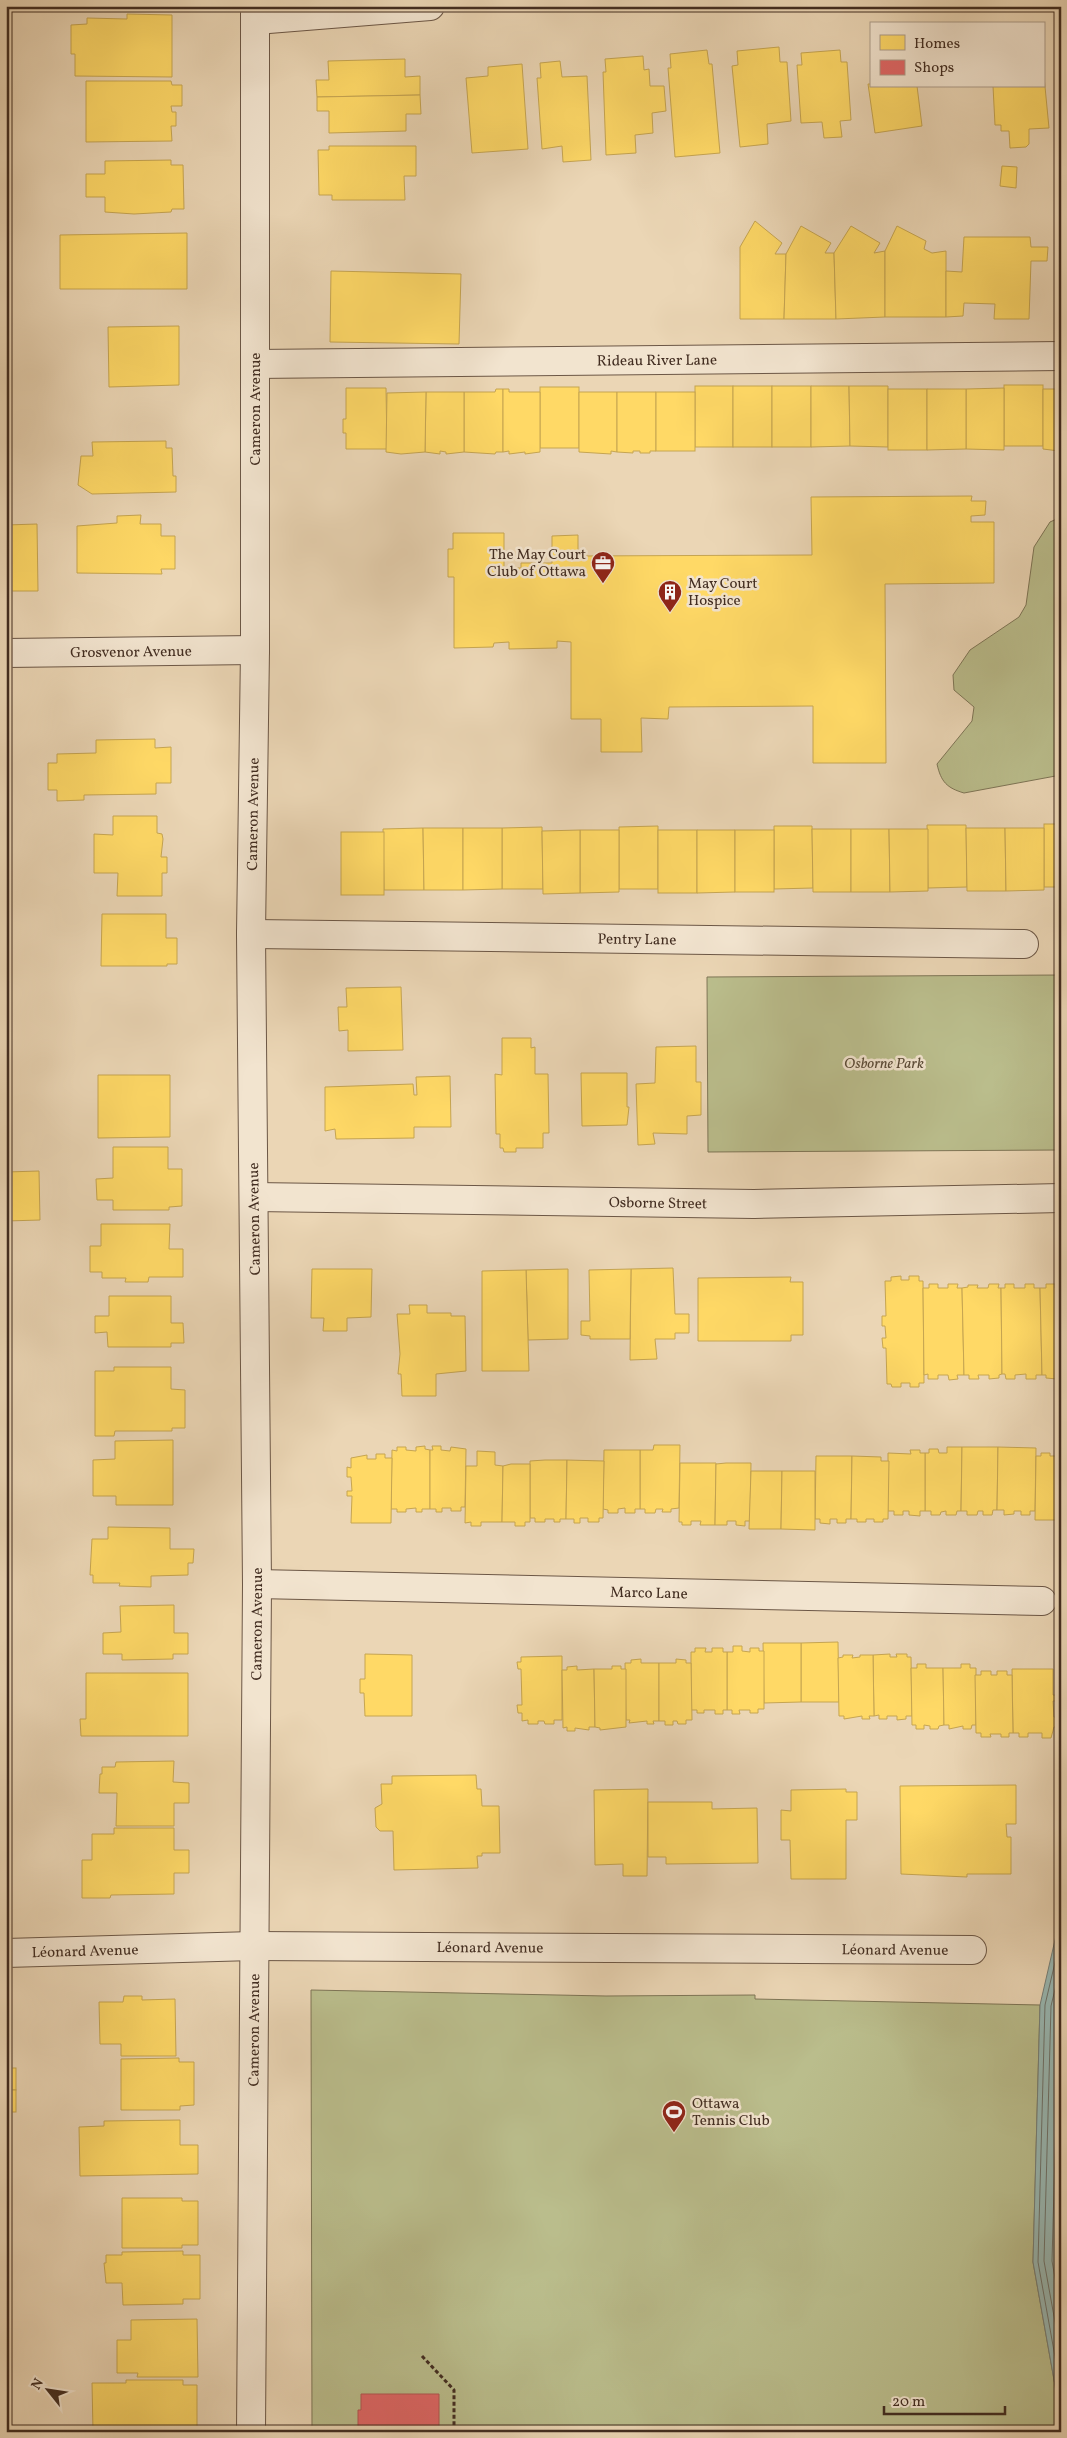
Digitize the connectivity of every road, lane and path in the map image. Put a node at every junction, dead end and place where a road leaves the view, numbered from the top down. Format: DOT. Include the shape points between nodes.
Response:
graph roads {
  1 [pos="430,6"];
  2 [pos="255,13"];
  3 [pos="1061,356"];
  4 [pos="255,364"];
  5 [pos="255,650"];
  6 [pos="6,653"];
  7 [pos="251,934"];
  8 [pos="1024,944"];
  9 [pos="254,1196"];
  10 [pos="1061,1198"];
  11 [pos="257,1584"];
  12 [pos="1042,1601"];
  13 [pos="253,1946"];
  14 [pos="972,1950"];
  15 [pos="6,1953"];
  16 [pos="422,2356"];
  17 [pos="251,2432"];
  18 [pos="454,2432"];
  1 -- 2 [label="street"];
  2 -- 4 [label="street, Cameron Avenue"];
  3 -- 4 [label="street, Rideau River Lane"];
  4 -- 5 [label="street, Cameron Avenue"];
  5 -- 6 [label="street, Grosvenor Avenue"];
  5 -- 7 [label="street, Cameron Avenue"];
  7 -- 8 [label="street, Pentry Lane"];
  7 -- 9 [label="street, Cameron Avenue"];
  9 -- 10 [label="street, Osborne Street" via="754,1204"];
  9 -- 11 [label="street, Cameron Avenue"];
  11 -- 12 [label="street, Marco Lane"];
  11 -- 13 [label="street, Cameron Avenue"];
  13 -- 14 [label="street, Léonard Avenue"];
  13 -- 15 [label="street, Léonard Avenue"];
  13 -- 17 [label="street, Cameron Avenue"];
  16 -- 18 [label="path" via="454,2390"];
}
